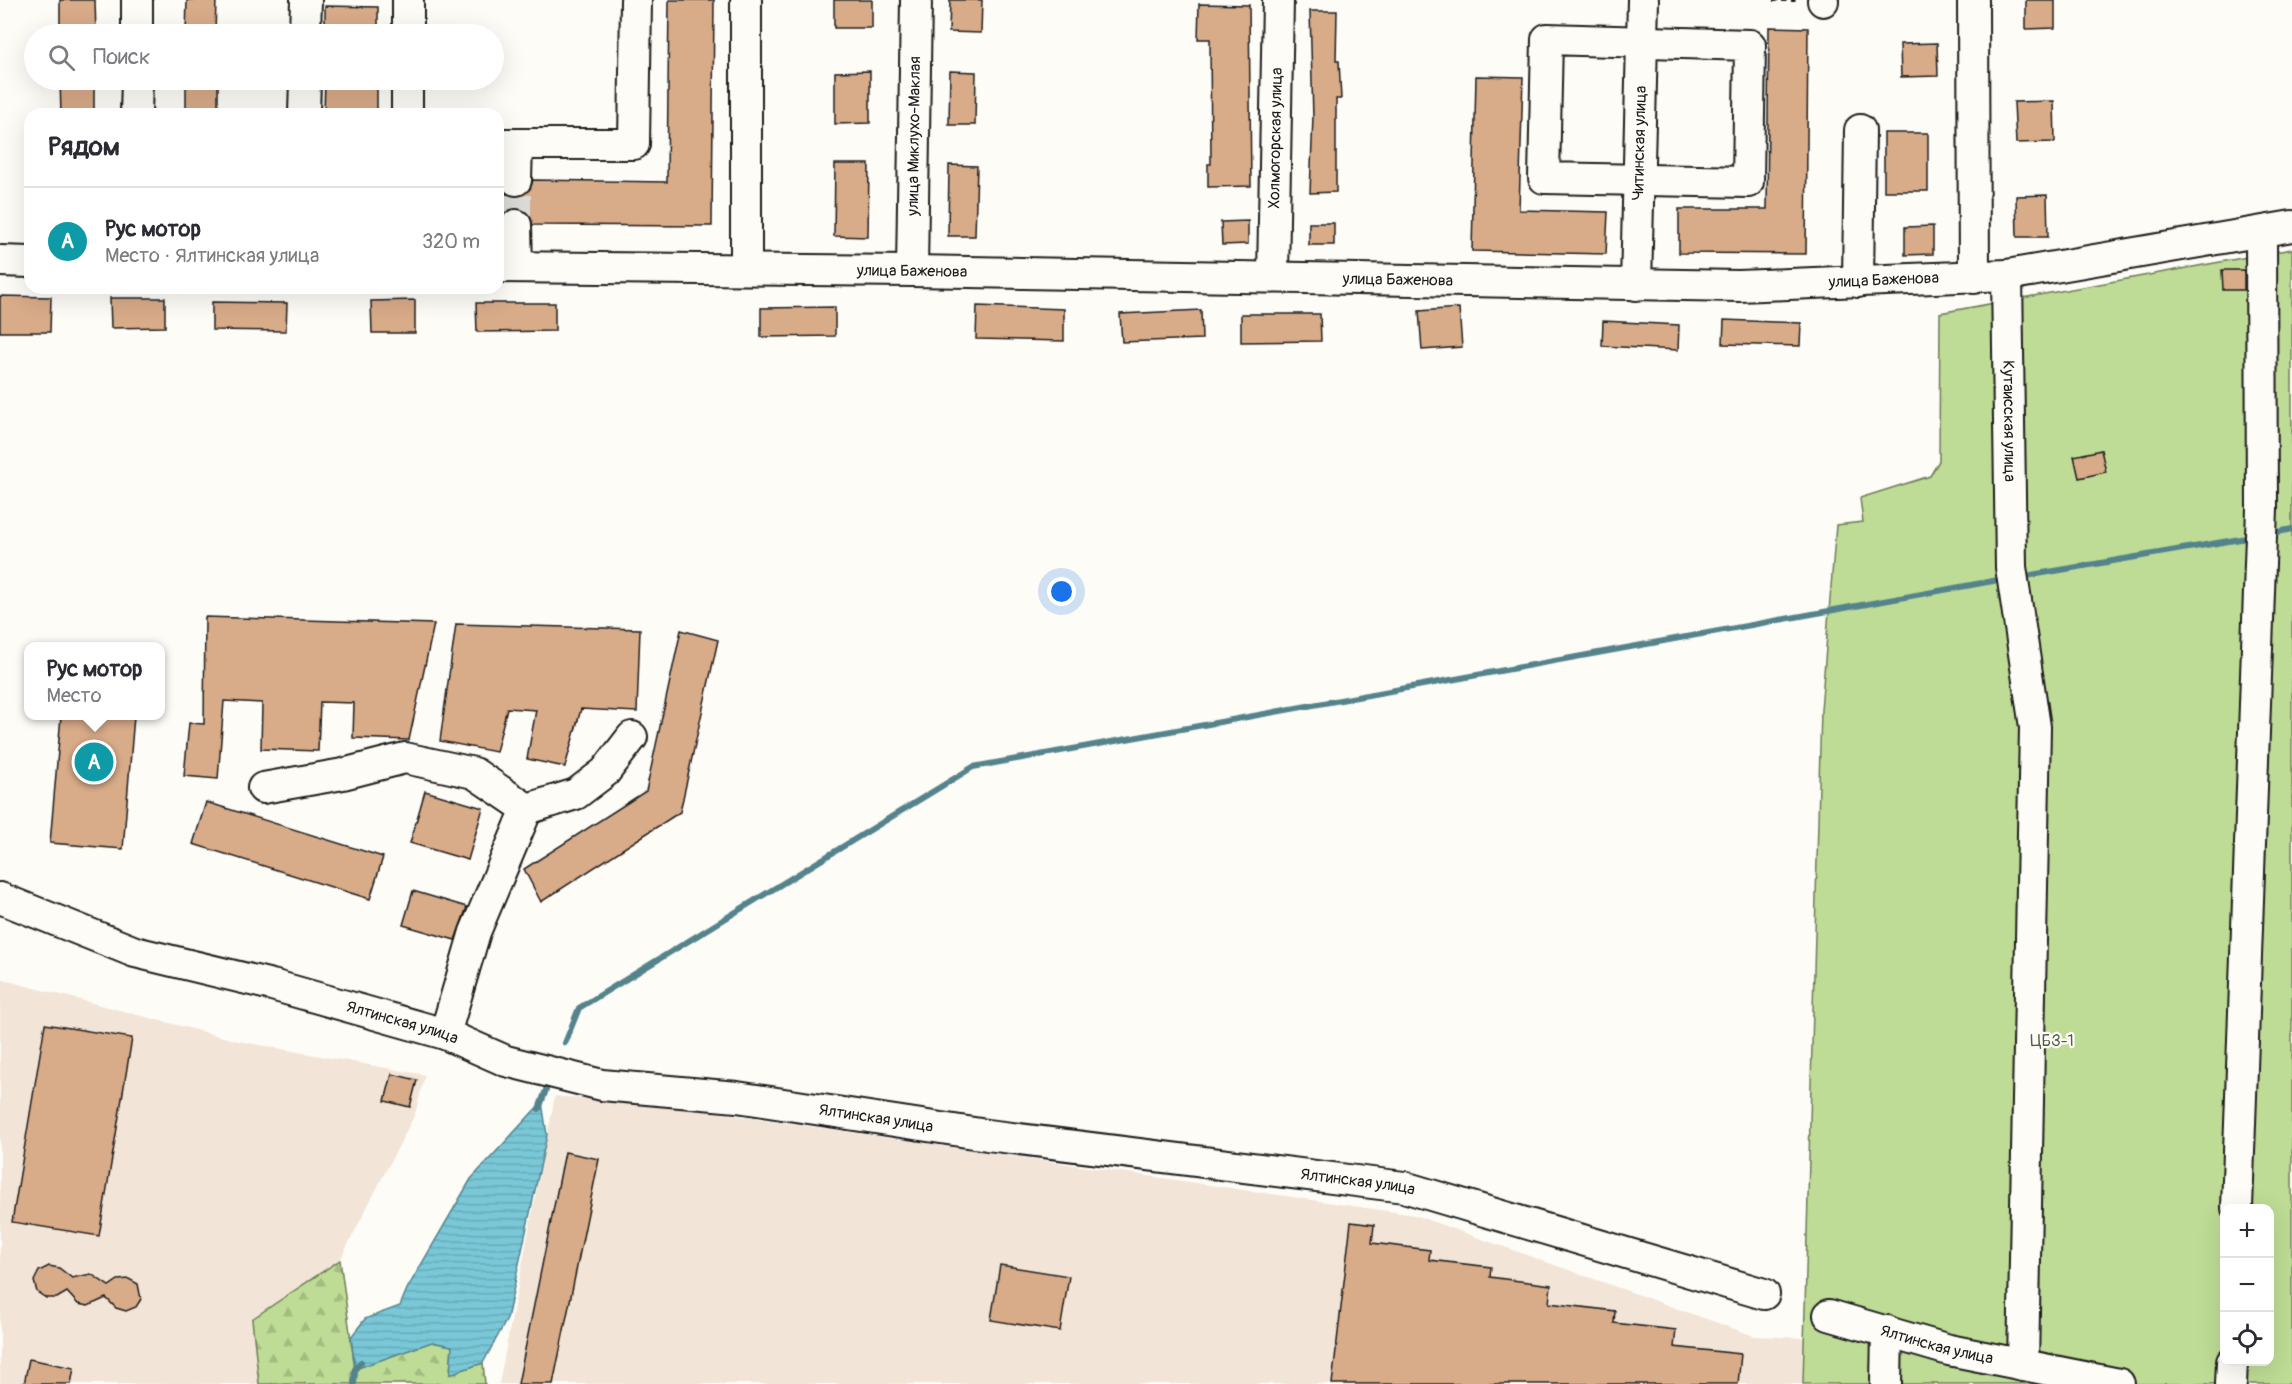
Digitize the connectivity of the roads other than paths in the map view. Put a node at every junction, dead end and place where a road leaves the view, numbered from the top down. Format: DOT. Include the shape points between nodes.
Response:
graph roads {
  1 [pos="137,0"];
  2 [pos="306,0"];
  3 [pos="408,0"];
  4 [pos="636,0"];
  5 [pos="746,0"];
  6 [pos="916,0"];
  7 [pos="1278,0"];
  8 [pos="1643,0"];
  9 [pos="1973,0"];
  10 [pos="137,24"];
  11 [pos="305,24"];
  12 [pos="408,24"];
  13 [pos="1642,43"];
  14 [pos="137,90"];
  15 [pos="305,90"];
  16 [pos="407,90"];
  17 [pos="136,108"];
  18 [pos="304,108"];
  19 [pos="407,108"];
  20 [pos="1860,130"];
  21 [pos="507,144"];
  22 [pos="516,180"];
  23 [pos="1639,180"];
  24 [pos="516,225"];
  25 [pos="2292,226"];
  26 [pos="2261,232"];
  27 [pos="0,261"];
  28 [pos="24,262"];
  29 [pos="507,267"];
  30 [pos="746,269"];
  31 [pos="912,271"];
  32 [pos="2007,275"];
  33 [pos="1273,276"];
  34 [pos="1974,278"];
  35 [pos="1858,282"];
  36 [pos="1636,285"];
  37 [pos="632,737"];
  38 [pos="262,788"];
  39 [pos="527,809"];
  40 [pos="0,898"];
  41 [pos="445,1034"];
  42 [pos="2237,1204"];
  43 [pos="1764,1294"];
  44 [pos="1829,1315"];
  45 [pos="1887,1331"];
  46 [pos="2023,1365"];
  47 [pos="2232,1366"];
  48 [pos="2084,1380"];
  49 [pos="1886,1384"];
  50 [pos="2119,1384"];
  51 [pos="2231,1384"];
  1 -- 10 [label="street"];
  2 -- 11 [label="street"];
  3 -- 12 [label="street"];
  4 -- 21 [label="street" via="634,144"];
  5 -- 30 [label="street"];
  6 -- 31 [label="street, улица Миклухо-Маклая"];
  7 -- 33 [label="street, Холмогорская улица"];
  8 -- 13 [label="street, Читинская улица"];
  9 -- 34 [label="street"];
  13 -- 23 [label="street, Читинская улица"];
  13 -- 23 [label="street" via="1547,39 1544,178"];
  13 -- 23 [label="street" via="1750,45 1748,182"];
  14 -- 17 [label="street"];
  15 -- 18 [label="street"];
  16 -- 19 [label="street"];
  20 -- 35 [label="street"];
  21 -- 22 [label="street"];
  23 -- 36 [label="street, Читинская улица"];
  24 -- 29 [label="street"];
  25 -- 26 [label="street, улица Баженова"];
  26 -- 32 [label="street, улица Баженова"];
  26 -- 42 [label="street" via="2262,508"];
  27 -- 28 [label="street"];
  29 -- 30 [label="street, улица Баженова"];
  30 -- 31 [label="street, улица Баженова"];
  31 -- 33 [label="street, улица Баженова"];
  32 -- 34 [label="street, улица Баженова"];
  32 -- 46 [label="street, Кутаисская улица" via="2012,579 2035,727"];
  33 -- 36 [label="street, улица Баженова"];
  34 -- 35 [label="street, улица Баженова"];
  35 -- 36 [label="street, улица Баженова"];
  37 -- 39 [label="street" via="605,772 576,794"];
  38 -- 39 [label="street" via="405,758 474,773"];
  39 -- 41 [label="street" via="475,932"];
  40 -- 41 [label="street, Ялтинская улица" via="135,952 272,985"];
  41 -- 43 [label="street, Ялтинская улица" via="506,1061 602,1085 737,1097 987,1135 1404,1186"];
  44 -- 45 [label="street, Ялтинская улица"];
  45 -- 46 [label="street, Ялтинская улица" via="1949,1350"];
  45 -- 49 [label="street"];
  46 -- 48 [label="street, Ялтинская улица"];
  47 -- 51 [label="street"];
  48 -- 50 [label="street, Ялтинская улица"];
}
